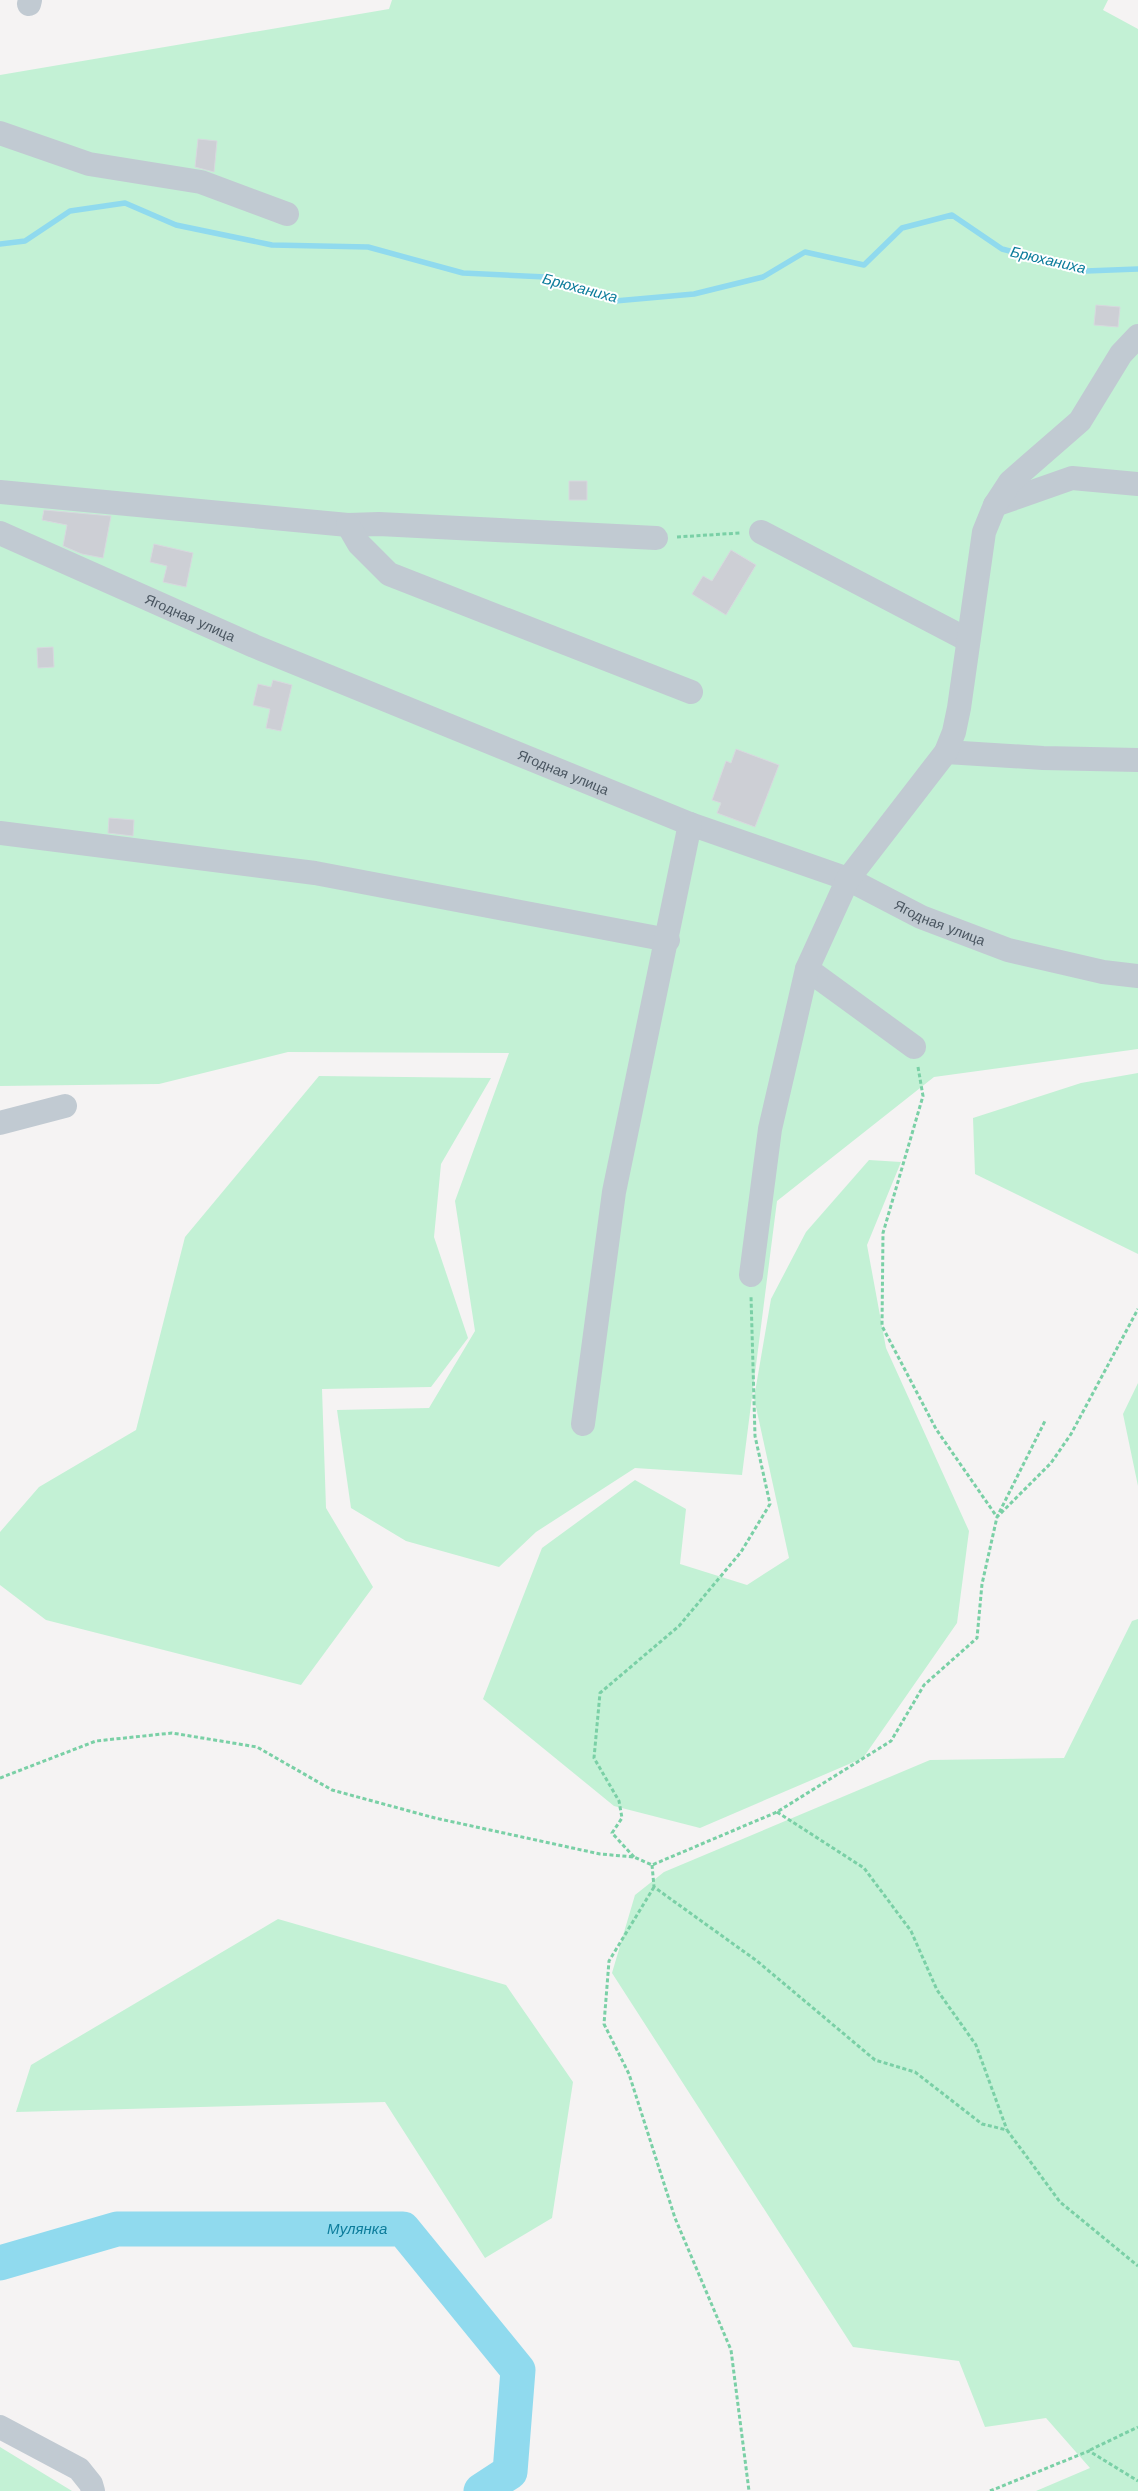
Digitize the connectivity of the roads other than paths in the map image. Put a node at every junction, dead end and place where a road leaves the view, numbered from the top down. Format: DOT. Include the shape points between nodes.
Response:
graph roads {
  1 [pos="0,133"];
  2 [pos="287,214"];
  3 [pos="1138,336"];
  4 [pos="1138,484"];
  5 [pos="0,492"];
  6 [pos="995,505"];
  7 [pos="348,525"];
  8 [pos="761,532"];
  9 [pos="0,533"];
  10 [pos="656,538"];
  11 [pos="968,640"];
  12 [pos="691,692"];
  13 [pos="946,752"];
  14 [pos="1138,760"];
  15 [pos="690,824"];
  16 [pos="0,833"];
  17 [pos="848,879"];
  18 [pos="668,940"];
  19 [pos="807,969"];
  20 [pos="1138,976"];
  21 [pos="914,1047"];
  22 [pos="65,1106"];
  23 [pos="0,1123"];
  24 [pos="751,1275"];
  25 [pos="583,1424"];
  26 [pos="0,2427"];
  27 [pos="93,2491"];
  1 -- 2 [label="street" via="89,164 201,182"];
  3 -- 6 [label="street" via="1121,354 1080,420 1010,482"];
  4 -- 6 [label="street" via="1072,478"];
  5 -- 7 [label="street"];
  6 -- 11 [label="street" via="984,532"];
  7 -- 10 [label="street"];
  7 -- 12 [label="street" via="359,544 389,574"];
  8 -- 11 [label="street"];
  9 -- 15 [label="street, Ягодная улица" via="254,646"];
  11 -- 13 [label="street" via="960,708"];
  13 -- 14 [label="street"];
  13 -- 17 [label="street"];
  15 -- 17 [label="street, Ягодная улица"];
  15 -- 18 [label="street"];
  16 -- 18 [label="street" via="315,873"];
  17 -- 19 [label="street"];
  17 -- 20 [label="street, Ягодная улица" via="921,917 1008,950 1103,972"];
  18 -- 25 [label="street" via="614,1192"];
  19 -- 21 [label="street"];
  19 -- 24 [label="street" via="770,1129"];
  22 -- 23 [label="street"];
  26 -- 27 [label="street" via="79,2469"];
}
